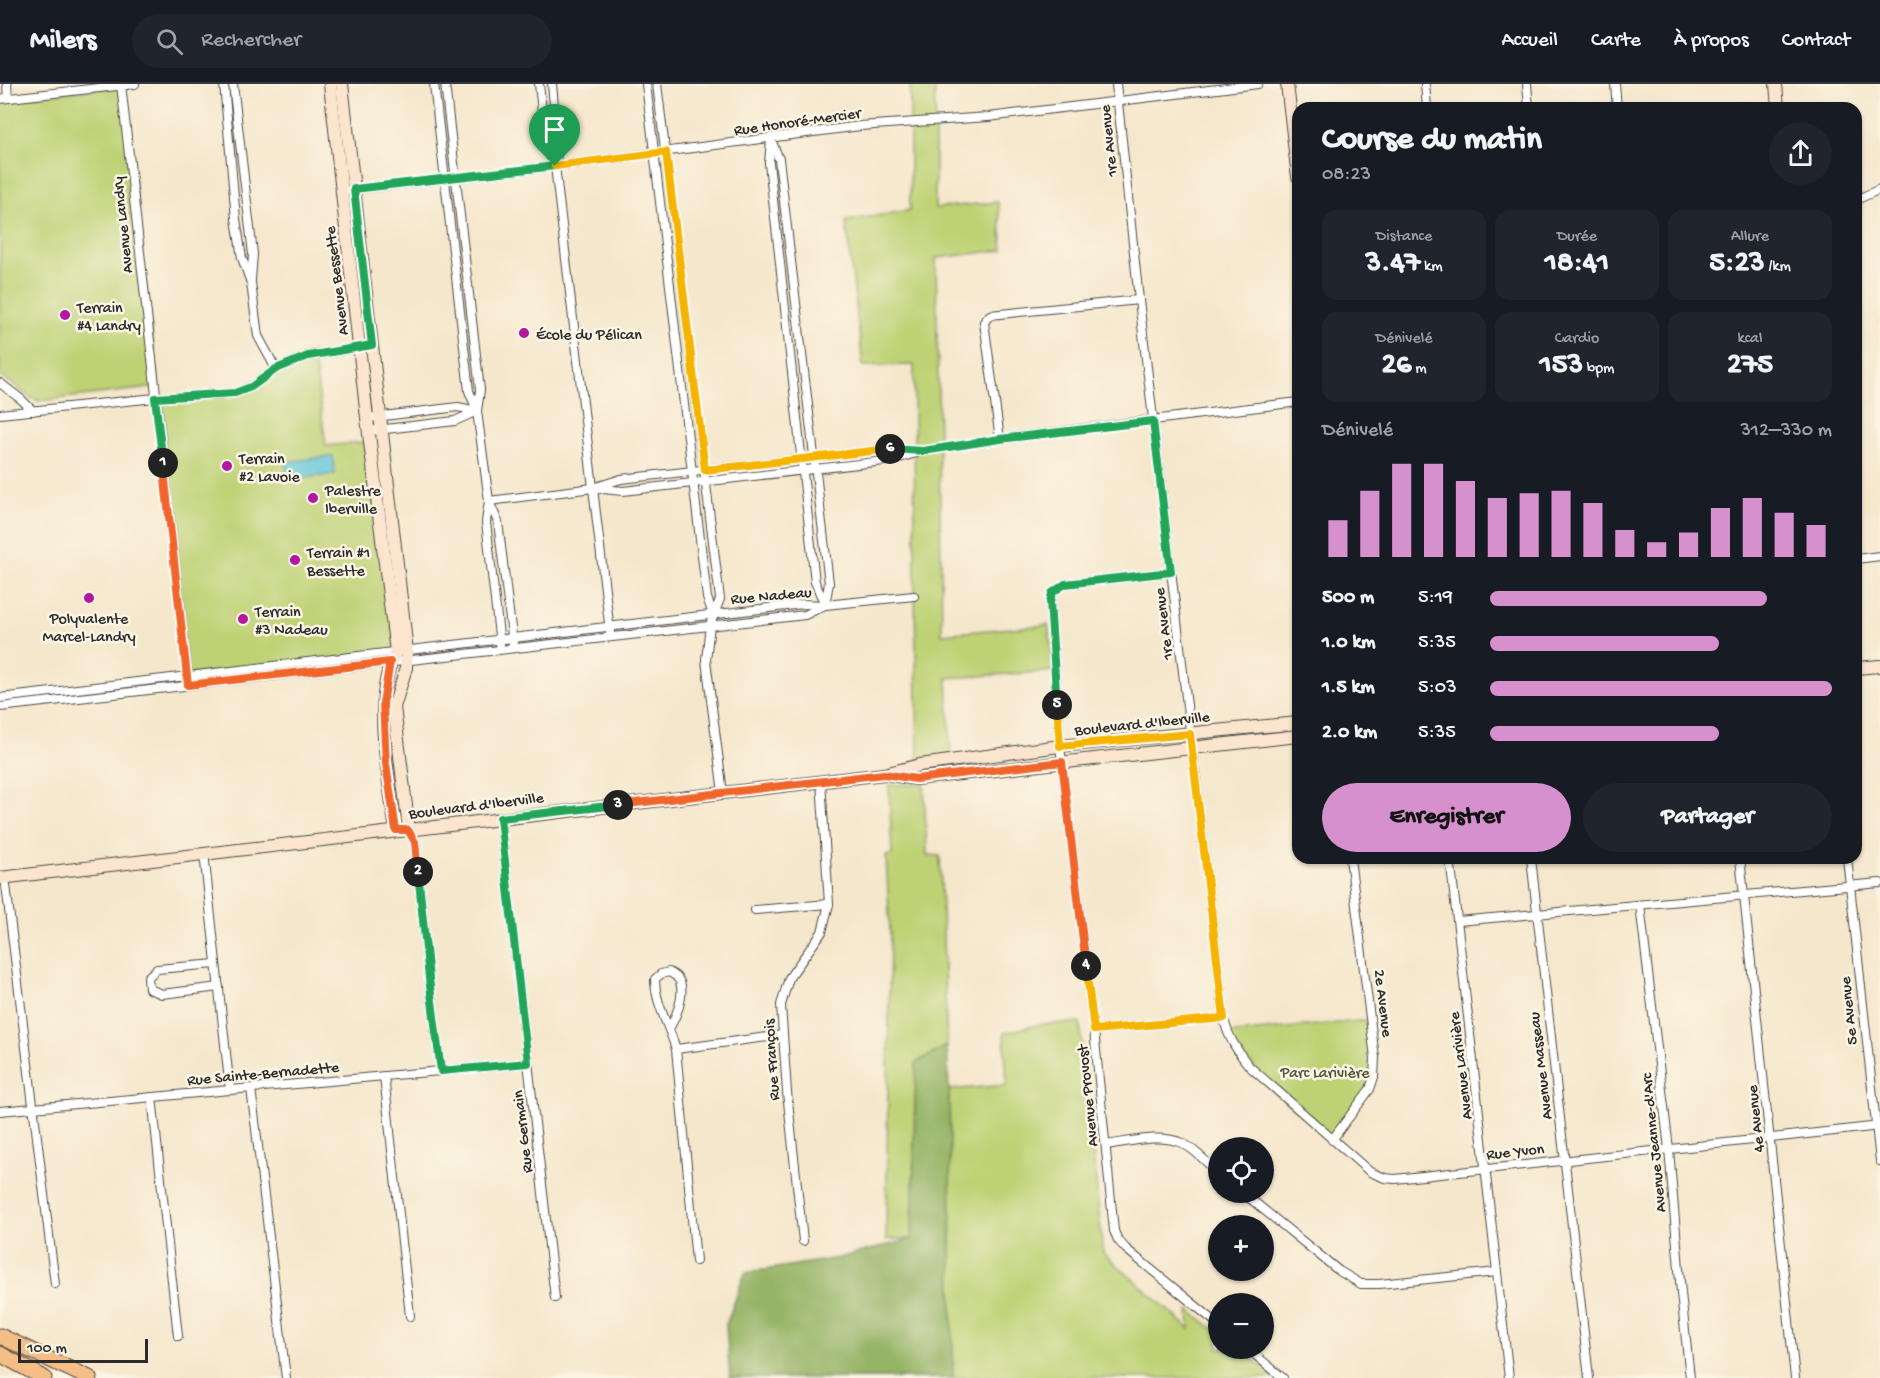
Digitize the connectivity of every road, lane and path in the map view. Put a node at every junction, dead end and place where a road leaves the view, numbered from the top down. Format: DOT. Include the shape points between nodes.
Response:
graph roads {
  1 [pos="7,84"];
  2 [pos="135,84"];
  3 [pos="224,84"];
  4 [pos="233,84"];
  5 [pos="330,84"];
  6 [pos="342,84"];
  7 [pos="434,84"];
  8 [pos="445,84"];
  9 [pos="539,84"];
  10 [pos="552,84"];
  11 [pos="646,84"];
  12 [pos="657,84"];
  13 [pos="1116,84"];
  14 [pos="1258,84"];
  15 [pos="1287,84"];
  16 [pos="1425,84"];
  17 [pos="1527,84"];
  18 [pos="1615,84"];
  19 [pos="1776,84"];
  20 [pos="121,85"];
  21 [pos="4,99"];
  22 [pos="1118,101"];
  23 [pos="1426,102"];
  24 [pos="1528,102"];
  25 [pos="1616,102"];
  26 [pos="1778,102"];
  27 [pos="1292,126"];
  28 [pos="771,139"];
  29 [pos="666,152"];
  30 [pos="654,154"];
  31 [pos="555,166"];
  32 [pos="457,177"];
  33 [pos="445,179"];
  34 [pos="1880,189"];
  35 [pos="348,190"];
  36 [pos="1862,197"];
  37 [pos="785,212"];
  38 [pos="774,213"];
  39 [pos="251,283"];
  40 [pos="1139,300"];
  41 [pos="686,316"];
  42 [pos="673,319"];
  43 [pos="366,346"];
  44 [pos="276,369"];
  45 [pos="805,377"];
  46 [pos="792,378"];
  47 [pos="0,383"];
  48 [pos="155,398"];
  49 [pos="1292,403"];
  50 [pos="33,411"];
  51 [pos="477,411"];
  52 [pos="0,414"];
  53 [pos="367,418"];
  54 [pos="1153,421"];
  55 [pos="381,423"];
  56 [pos="368,431"];
  57 [pos="1000,439"];
  58 [pos="923,451"];
  59 [pos="814,458"];
  60 [pos="801,459"];
  61 [pos="705,470"];
  62 [pos="815,470"];
  63 [pos="804,471"];
  64 [pos="692,472"];
  65 [pos="706,481"];
  66 [pos="693,484"];
  67 [pos="593,488"];
  68 [pos="489,501"];
  69 [pos="1880,556"];
  70 [pos="1862,558"];
  71 [pos="1171,572"];
  72 [pos="914,596"];
  73 [pos="825,605"];
  74 [pos="713,614"];
  75 [pos="710,625"];
  76 [pos="610,632"];
  77 [pos="513,643"];
  78 [pos="500,645"];
  79 [pos="400,656"];
  80 [pos="1880,666"];
  81 [pos="1862,668"];
  82 [pos="187,675"];
  83 [pos="144,685"];
  84 [pos="188,685"];
  85 [pos="44,697"];
  86 [pos="0,698"];
  87 [pos="0,707"];
  88 [pos="1292,724"];
  89 [pos="1190,734"];
  90 [pos="1292,737"];
  91 [pos="1060,746"];
  92 [pos="1192,749"];
  93 [pos="1062,762"];
  94 [pos="400,763"];
  95 [pos="386,764"];
  96 [pos="884,774"];
  97 [pos="821,781"];
  98 [pos="723,793"];
  99 [pos="500,818"];
  100 [pos="402,830"];
  101 [pos="204,853"];
  102 [pos="1351,864"];
  103 [pos="1451,864"];
  104 [pos="1532,864"];
  105 [pos="1741,864"];
  106 [pos="1848,864"];
  107 [pos="2,877"];
  108 [pos="1880,883"];
  109 [pos="1850,885"];
  110 [pos="1744,895"];
  111 [pos="829,903"];
  112 [pos="1640,905"];
  113 [pos="755,910"];
  114 [pos="1537,914"];
  115 [pos="1458,921"];
  116 [pos="216,964"];
  117 [pos="219,987"];
  118 [pos="1224,1018"];
  119 [pos="669,1029"];
  120 [pos="1094,1030"];
  121 [pos="783,1035"];
  122 [pos="676,1049"];
  123 [pos="528,1063"];
  124 [pos="441,1071"];
  125 [pos="384,1076"];
  126 [pos="251,1088"];
  127 [pos="230,1090"];
  128 [pos="152,1097"];
  129 [pos="33,1108"];
  130 [pos="0,1111"];
  131 [pos="1878,1126"];
  132 [pos="1771,1138"];
  133 [pos="1332,1140"];
  134 [pos="1106,1145"];
  135 [pos="1669,1149"];
  136 [pos="1565,1160"];
  137 [pos="1880,1161"];
  138 [pos="1208,1164"];
  139 [pos="1486,1168"];
  140 [pos="1256,1203"];
  141 [pos="803,1241"];
  142 [pos="696,1261"];
  143 [pos="1497,1272"];
  144 [pos="55,1284"];
  145 [pos="555,1299"];
  146 [pos="410,1316"];
  147 [pos="1208,1316"];
  148 [pos="0,1336"];
  149 [pos="178,1336"];
  150 [pos="0,1354"];
  151 [pos="1260,1359"];
  152 [pos="44,1378"];
  153 [pos="89,1378"];
  154 [pos="286,1378"];
  155 [pos="1283,1378"];
  156 [pos="1509,1378"];
  157 [pos="1588,1378"];
  158 [pos="1690,1378"];
  159 [pos="1795,1378"];
  1 -- 21 [label="street"];
  2 -- 20 [label="street"];
  3 -- 39 [label="street" via="236,219 242,258"];
  4 -- 39 [label="street" via="253,254"];
  5 -- 35 [label="street, Avenue Bessette"];
  6 -- 35 [label="street, Avenue Bessette"];
  7 -- 33 [label="street"];
  8 -- 32 [label="street"];
  9 -- 31 [label="street" via="546,147"];
  10 -- 31 [label="street" via="558,148"];
  11 -- 30 [label="street"];
  12 -- 29 [label="street"];
  13 -- 22 [label="street, 1re Avenue"];
  14 -- 22 [label="street, Rue Honoré-Mercier"];
  15 -- 27 [label="street"];
  16 -- 23 [label="street"];
  17 -- 24 [label="street"];
  18 -- 25 [label="street"];
  19 -- 26 [label="street"];
  20 -- 21 [label="street"];
  20 -- 48 [label="street, Avenue Landry"];
  22 -- 28 [label="street, Rue Honoré-Mercier" via="988,117 860,126"];
  22 -- 40 [label="street, 1re Avenue"];
  28 -- 29 [label="street, Rue Honoré-Mercier"];
  28 -- 37 [label="street" via="779,159"];
  28 -- 38 [label="street"];
  29 -- 30 [label="street, Rue Honoré-Mercier"];
  29 -- 41 [label="street"];
  30 -- 31 [label="street, Rue Honoré-Mercier"];
  30 -- 42 [label="street"];
  31 -- 32 [label="street, Rue Honoré-Mercier"];
  31 -- 67 [label="street"];
  32 -- 33 [label="street, Rue Honoré-Mercier"];
  32 -- 51 [label="street" via="480,390"];
  33 -- 35 [label="street, Rue Honoré-Mercier"];
  33 -- 51 [label="street" via="469,391"];
  34 -- 36 [label="street"];
  35 -- 43 [label="street, Avenue Bessette"];
  37 -- 38 [label="street"];
  37 -- 45 [label="street"];
  38 -- 46 [label="street"];
  39 -- 44 [label="street" via="258,336"];
  40 -- 54 [label="street, 1re Avenue"];
  40 -- 57 [label="street" via="990,315 984,322"];
  41 -- 42 [label="street"];
  41 -- 61 [label="street"];
  42 -- 64 [label="street"];
  43 -- 44 [label="street" via="308,356"];
  43 -- 53 [label="street, Avenue Bessette"];
  43 -- 55 [label="street, Avenue Bessette"];
  44 -- 48 [label="street" via="235,393"];
  45 -- 46 [label="street"];
  45 -- 59 [label="street"];
  46 -- 60 [label="street"];
  47 -- 50 [label="street"];
  48 -- 50 [label="street"];
  48 -- 82 [label="street, Avenue Landry"];
  49 -- 54 [label="street"];
  50 -- 52 [label="street"];
  51 -- 55 [label="street" via="458,408"];
  51 -- 55 [label="street" via="455,421"];
  51 -- 68 [label="street"];
  53 -- 55 [label="street"];
  53 -- 56 [label="street, Avenue Bessette"];
  54 -- 57 [label="street"];
  54 -- 71 [label="street, 1re Avenue"];
  55 -- 56 [label="street"];
  55 -- 79 [label="street, Avenue Bessette"];
  56 -- 79 [label="street, Avenue Bessette"];
  57 -- 58 [label="street"];
  58 -- 59 [label="street" via="891,449"];
  58 -- 62 [label="street" via="893,460"];
  59 -- 60 [label="street"];
  59 -- 62 [label="street"];
  60 -- 61 [label="street"];
  60 -- 63 [label="street"];
  61 -- 64 [label="street"];
  61 -- 65 [label="street"];
  62 -- 63 [label="street"];
  62 -- 73 [label="street" via="829,583"];
  63 -- 65 [label="street"];
  63 -- 73 [label="street" via="815,582"];
  64 -- 66 [label="street"];
  64 -- 67 [label="street" via="621,479"];
  65 -- 66 [label="street"];
  65 -- 74 [label="street" via="720,599"];
  66 -- 67 [label="street" via="623,491"];
  66 -- 74 [label="street" via="707,598"];
  67 -- 68 [label="street"];
  67 -- 76 [label="street"];
  68 -- 77 [label="street" via="498,522"];
  68 -- 78 [label="street" via="486,522"];
  69 -- 70 [label="street"];
  71 -- 89 [label="street, 1re Avenue"];
  71 -- 91 [label="street, Avenue Provost" via="1065,584 1052,593"];
  72 -- 73 [label="street"];
  73 -- 74 [label="street, Rue Nadeau"];
  73 -- 75 [label="street, Rue Nadeau" via="805,615"];
  74 -- 75 [label="street"];
  74 -- 76 [label="street, Rue Nadeau"];
  75 -- 76 [label="street, Rue Nadeau"];
  75 -- 98 [label="street" via="706,660"];
  76 -- 77 [label="street, Rue Nadeau"];
  77 -- 78 [label="street, Rue Nadeau"];
  78 -- 79 [label="street, Rue Nadeau"];
  79 -- 82 [label="street, Rue Nadeau"];
  79 -- 84 [label="street, Rue Nadeau"];
  79 -- 94 [label="street, Avenue Bessette" via="406,668 394,708"];
  79 -- 95 [label="street, Avenue Bessette" via="383,703"];
  80 -- 81 [label="street"];
  82 -- 83 [label="street, Rue Nadeau"];
  82 -- 84 [label="street, Avenue Landry"];
  83 -- 84 [label="street, Rue Nadeau"];
  83 -- 85 [label="street, Rue Nadeau"];
  85 -- 86 [label="street, Rue Nadeau"];
  85 -- 87 [label="street, Rue Nadeau"];
  88 -- 89 [label="street, Boulevard d'Iberville"];
  89 -- 91 [label="street, Boulevard d'Iberville"];
  89 -- 92 [label="street, 1re Avenue"];
  90 -- 92 [label="street, Boulevard d'Iberville"];
  91 -- 93 [label="street, Avenue Provost"];
  91 -- 96 [label="street, Boulevard d'Iberville" via="920,765"];
  92 -- 93 [label="street, Boulevard d'Iberville"];
  92 -- 118 [label="street, 1re Avenue"];
  93 -- 96 [label="street, Boulevard d'Iberville" via="916,779"];
  93 -- 120 [label="street, Avenue Provost"];
  94 -- 95 [label="street"];
  94 -- 100 [label="street, Avenue Bessette"];
  95 -- 100 [label="street, Avenue Bessette"];
  96 -- 97 [label="street, Boulevard d'Iberville"];
  97 -- 98 [label="street, Boulevard d'Iberville"];
  97 -- 111 [label="street, Rue François"];
  98 -- 99 [label="street, Boulevard d'Iberville"];
  99 -- 100 [label="street, Boulevard d'Iberville"];
  99 -- 123 [label="street, Rue Germain"];
  100 -- 101 [label="street, Boulevard d'Iberville"];
  100 -- 124 [label="street" via="415,842"];
  101 -- 107 [label="street, Boulevard d'Iberville"];
  101 -- 116 [label="street"];
  102 -- 133 [label="street, 2e Avenue" via="1375,1058 1370,1089"];
  103 -- 115 [label="street, Avenue Larivière"];
  104 -- 114 [label="street, Avenue Masseau"];
  105 -- 110 [label="street, 4e Avenue"];
  106 -- 109 [label="street, 5e Avenue"];
  107 -- 129 [label="street"];
  108 -- 109 [label="street"];
  109 -- 110 [label="street"];
  109 -- 131 [label="street, 5e Avenue"];
  110 -- 112 [label="street"];
  110 -- 132 [label="street, 4e Avenue"];
  111 -- 113 [label="street"];
  111 -- 121 [label="street, Rue François" via="822,932 789,978 781,1005"];
  112 -- 114 [label="street"];
  112 -- 135 [label="street, Avenue Jeanne-d'Arc"];
  114 -- 115 [label="street"];
  114 -- 136 [label="street, Avenue Masseau"];
  115 -- 139 [label="street, Avenue Larivière"];
  116 -- 117 [label="street"];
  116 -- 117 [label="street" via="157,969 148,977 149,989 162,994"];
  117 -- 127 [label="street"];
  118 -- 120 [label="street"];
  118 -- 133 [label="street, Rue Yvon" via="1231,1041 1250,1066"];
  119 -- 119 [label="street" via="680,993 680,982 669,972 655,979"];
  119 -- 122 [label="street"];
  120 -- 134 [label="street, Avenue Provost"];
  121 -- 122 [label="street"];
  121 -- 141 [label="street, Rue François"];
  122 -- 142 [label="street"];
  123 -- 124 [label="street, Rue Sainte-Bernadette"];
  123 -- 145 [label="street, Rue Germain"];
  124 -- 125 [label="street, Rue Sainte-Bernadette"];
  125 -- 126 [label="street, Rue Sainte-Bernadette"];
  125 -- 146 [label="street"];
  126 -- 127 [label="street, Rue Sainte-Bernadette"];
  126 -- 154 [label="street"];
  127 -- 128 [label="street, Rue Sainte-Bernadette"];
  128 -- 129 [label="street, Rue Sainte-Bernadette"];
  128 -- 149 [label="street"];
  129 -- 130 [label="street, Rue Sainte-Bernadette"];
  129 -- 144 [label="street"];
  131 -- 132 [label="street, Rue Yvon"];
  131 -- 137 [label="street, 5e Avenue"];
  132 -- 135 [label="street, Rue Yvon"];
  132 -- 159 [label="street, 4e Avenue"];
  133 -- 139 [label="street, Rue Yvon" via="1370,1172 1385,1178 1406,1179"];
  134 -- 138 [label="street" via="1171,1139 1189,1147"];
  134 -- 147 [label="street, Avenue Provost" via="1117,1238"];
  135 -- 136 [label="street, Rue Yvon"];
  135 -- 158 [label="street, Avenue Jeanne-d'Arc"];
  136 -- 139 [label="street, Rue Yvon"];
  136 -- 157 [label="street, Avenue Masseau"];
  139 -- 143 [label="street, Avenue Larivière"];
  140 -- 143 [label="street" via="1339,1271 1361,1284"];
  143 -- 156 [label="street, Avenue Larivière"];
  148 -- 153 [label="highway"];
  150 -- 152 [label="highway"];
  151 -- 155 [label="street"];
}
